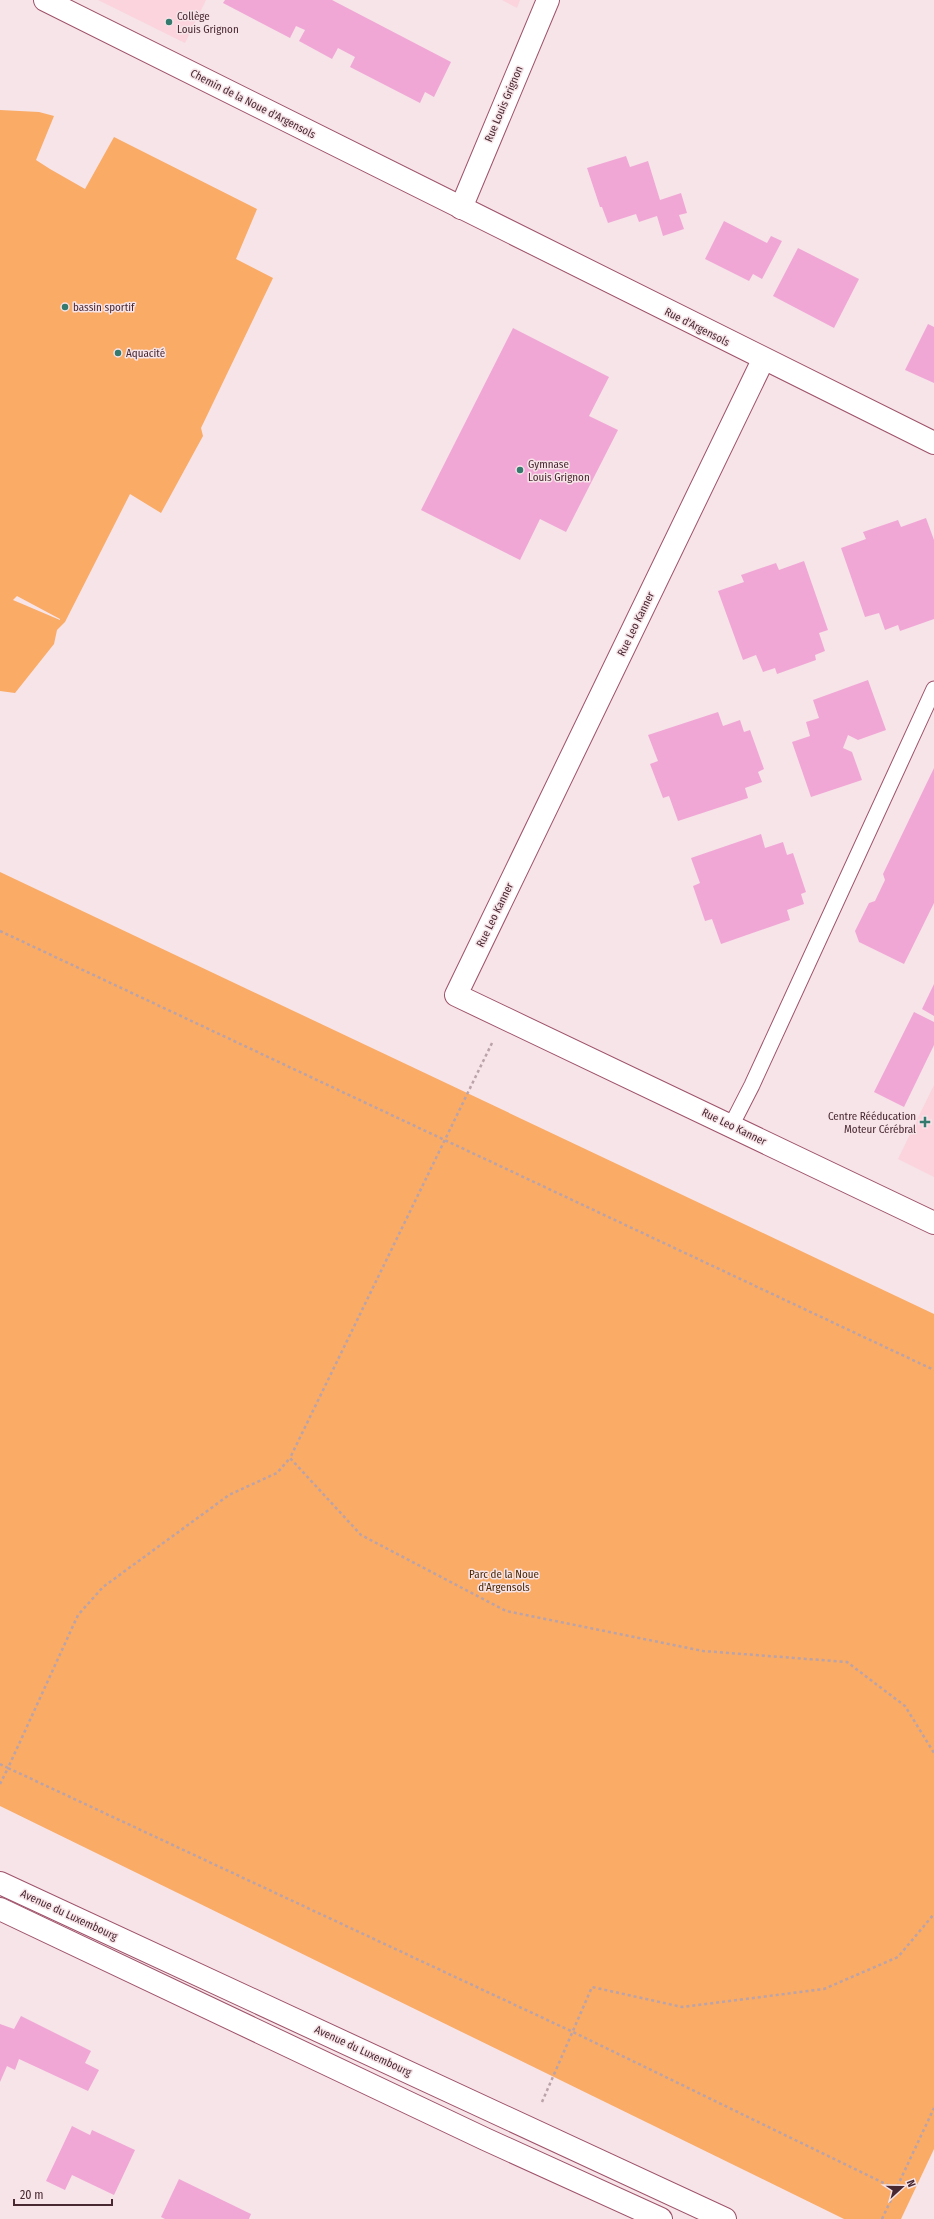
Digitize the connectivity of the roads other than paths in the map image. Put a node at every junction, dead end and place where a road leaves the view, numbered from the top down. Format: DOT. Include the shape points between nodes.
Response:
graph roads {
  1 [pos="45,0"];
  2 [pos="548,0"];
  3 [pos="461,208"];
  4 [pos="764,360"];
  5 [pos="934,443"];
  6 [pos="934,689"];
  7 [pos="731,1126"];
  8 [pos="934,1223"];
  9 [pos="0,1883"];
  10 [pos="0,1909"];
  11 [pos="661,2219"];
  12 [pos="725,2219"];
  1 -- 3 [label="street, Chemin de la Noue d'Argensols"];
  2 -- 3 [label="street, Rue Louis Grignon"];
  3 -- 4 [label="street, Rue d'Argensols"];
  4 -- 5 [label="street, Rue d'Argensols"];
  4 -- 7 [label="street, Rue Leo Kanner" via="456,995"];
  6 -- 7 [label="lane"];
  7 -- 8 [label="street, Rue Leo Kanner"];
  9 -- 12 [label="street, Avenue du Luxembourg"];
  10 -- 11 [label="street" via="485,2139"];
}
